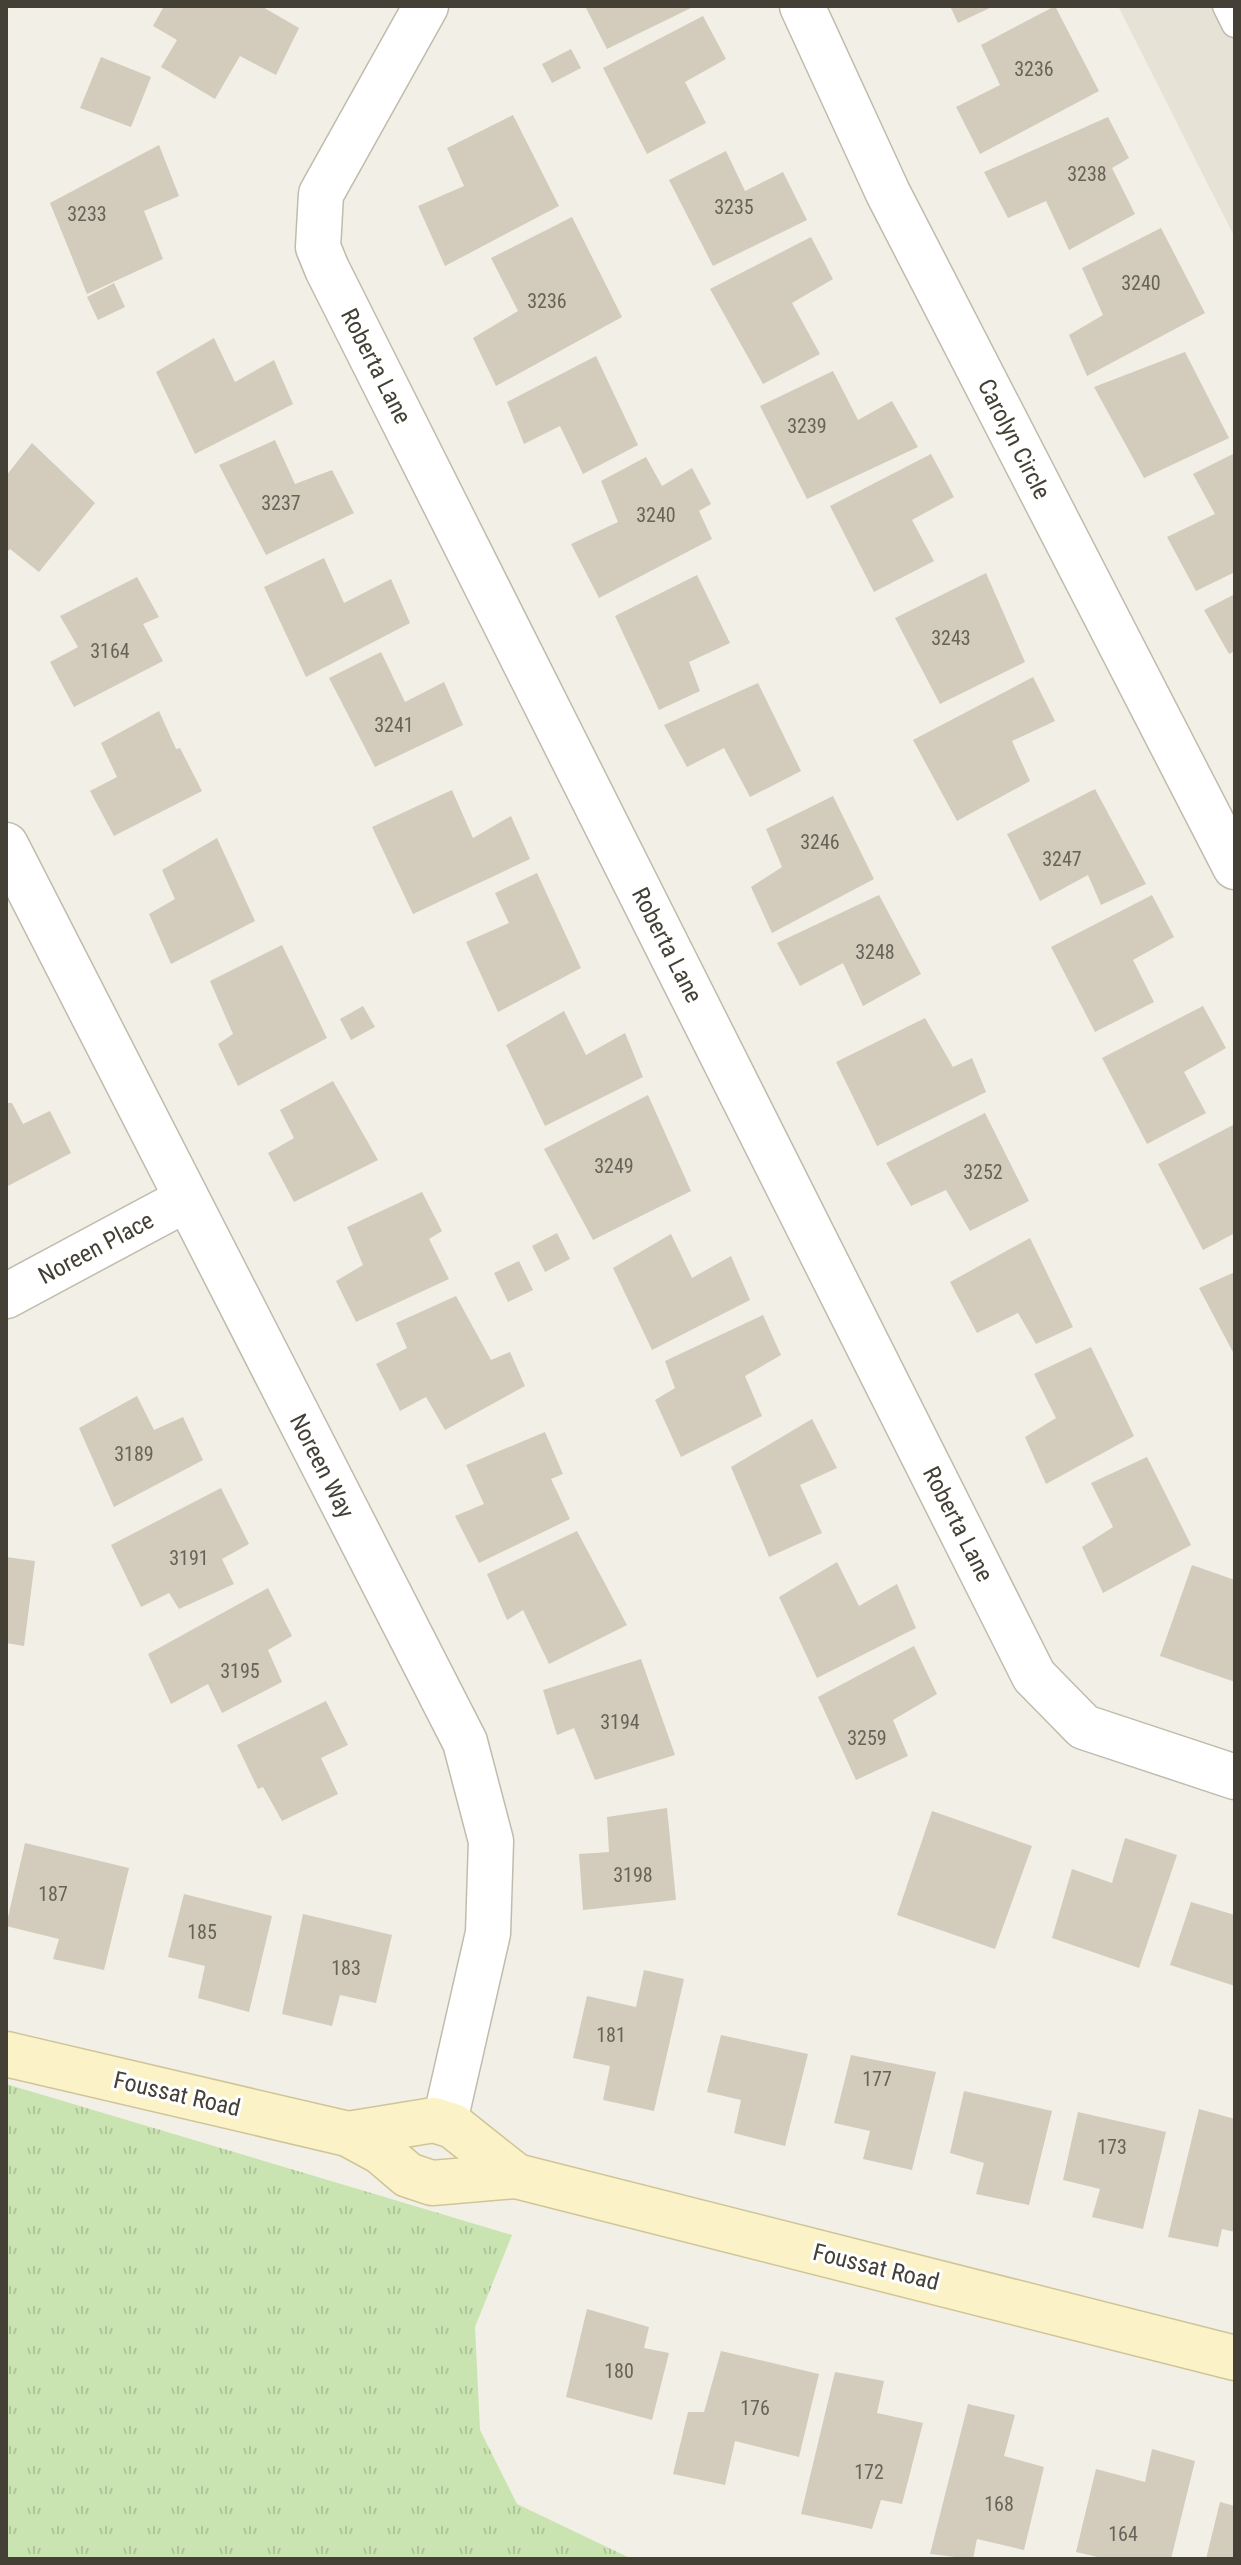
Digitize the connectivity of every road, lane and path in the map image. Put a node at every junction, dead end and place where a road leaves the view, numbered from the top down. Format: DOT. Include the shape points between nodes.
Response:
graph roads {
  1 [pos="426,6"];
  2 [pos="802,6"];
  3 [pos="1226,6"];
  4 [pos="1235,24"];
  5 [pos="6,845"];
  6 [pos="1235,867"];
  7 [pos="185,1200"];
  8 [pos="6,1296"];
  9 [pos="1235,1777"];
  10 [pos="6,2054"];
  11 [pos="445,2121"];
  12 [pos="348,2134"];
  13 [pos="516,2176"];
  14 [pos="1235,2358"];
  1 -- 9 [label="street, Roberta Lane" via="321,194 318,247 327,269 1034,1676 1084,1727"];
  2 -- 6 [label="street, Carolyn Circle" via="888,193"];
  3 -- 4 [label="lane"];
  5 -- 7 [label="street, Noreen Way"];
  7 -- 8 [label="street, Noreen Place"];
  7 -- 11 [label="street, Noreen Way" via="465,1742 491,1841 488,1933"];
  10 -- 12 [label="main road, Foussat Road"];
  11 -- 12 [label="main road, Foussat Road"];
  11 -- 13 [label="main road, Foussat Road"];
  12 -- 13 [label="main road, Foussat Road" via="408,2175 432,2183"];
  13 -- 14 [label="main road, Foussat Road"];
}
